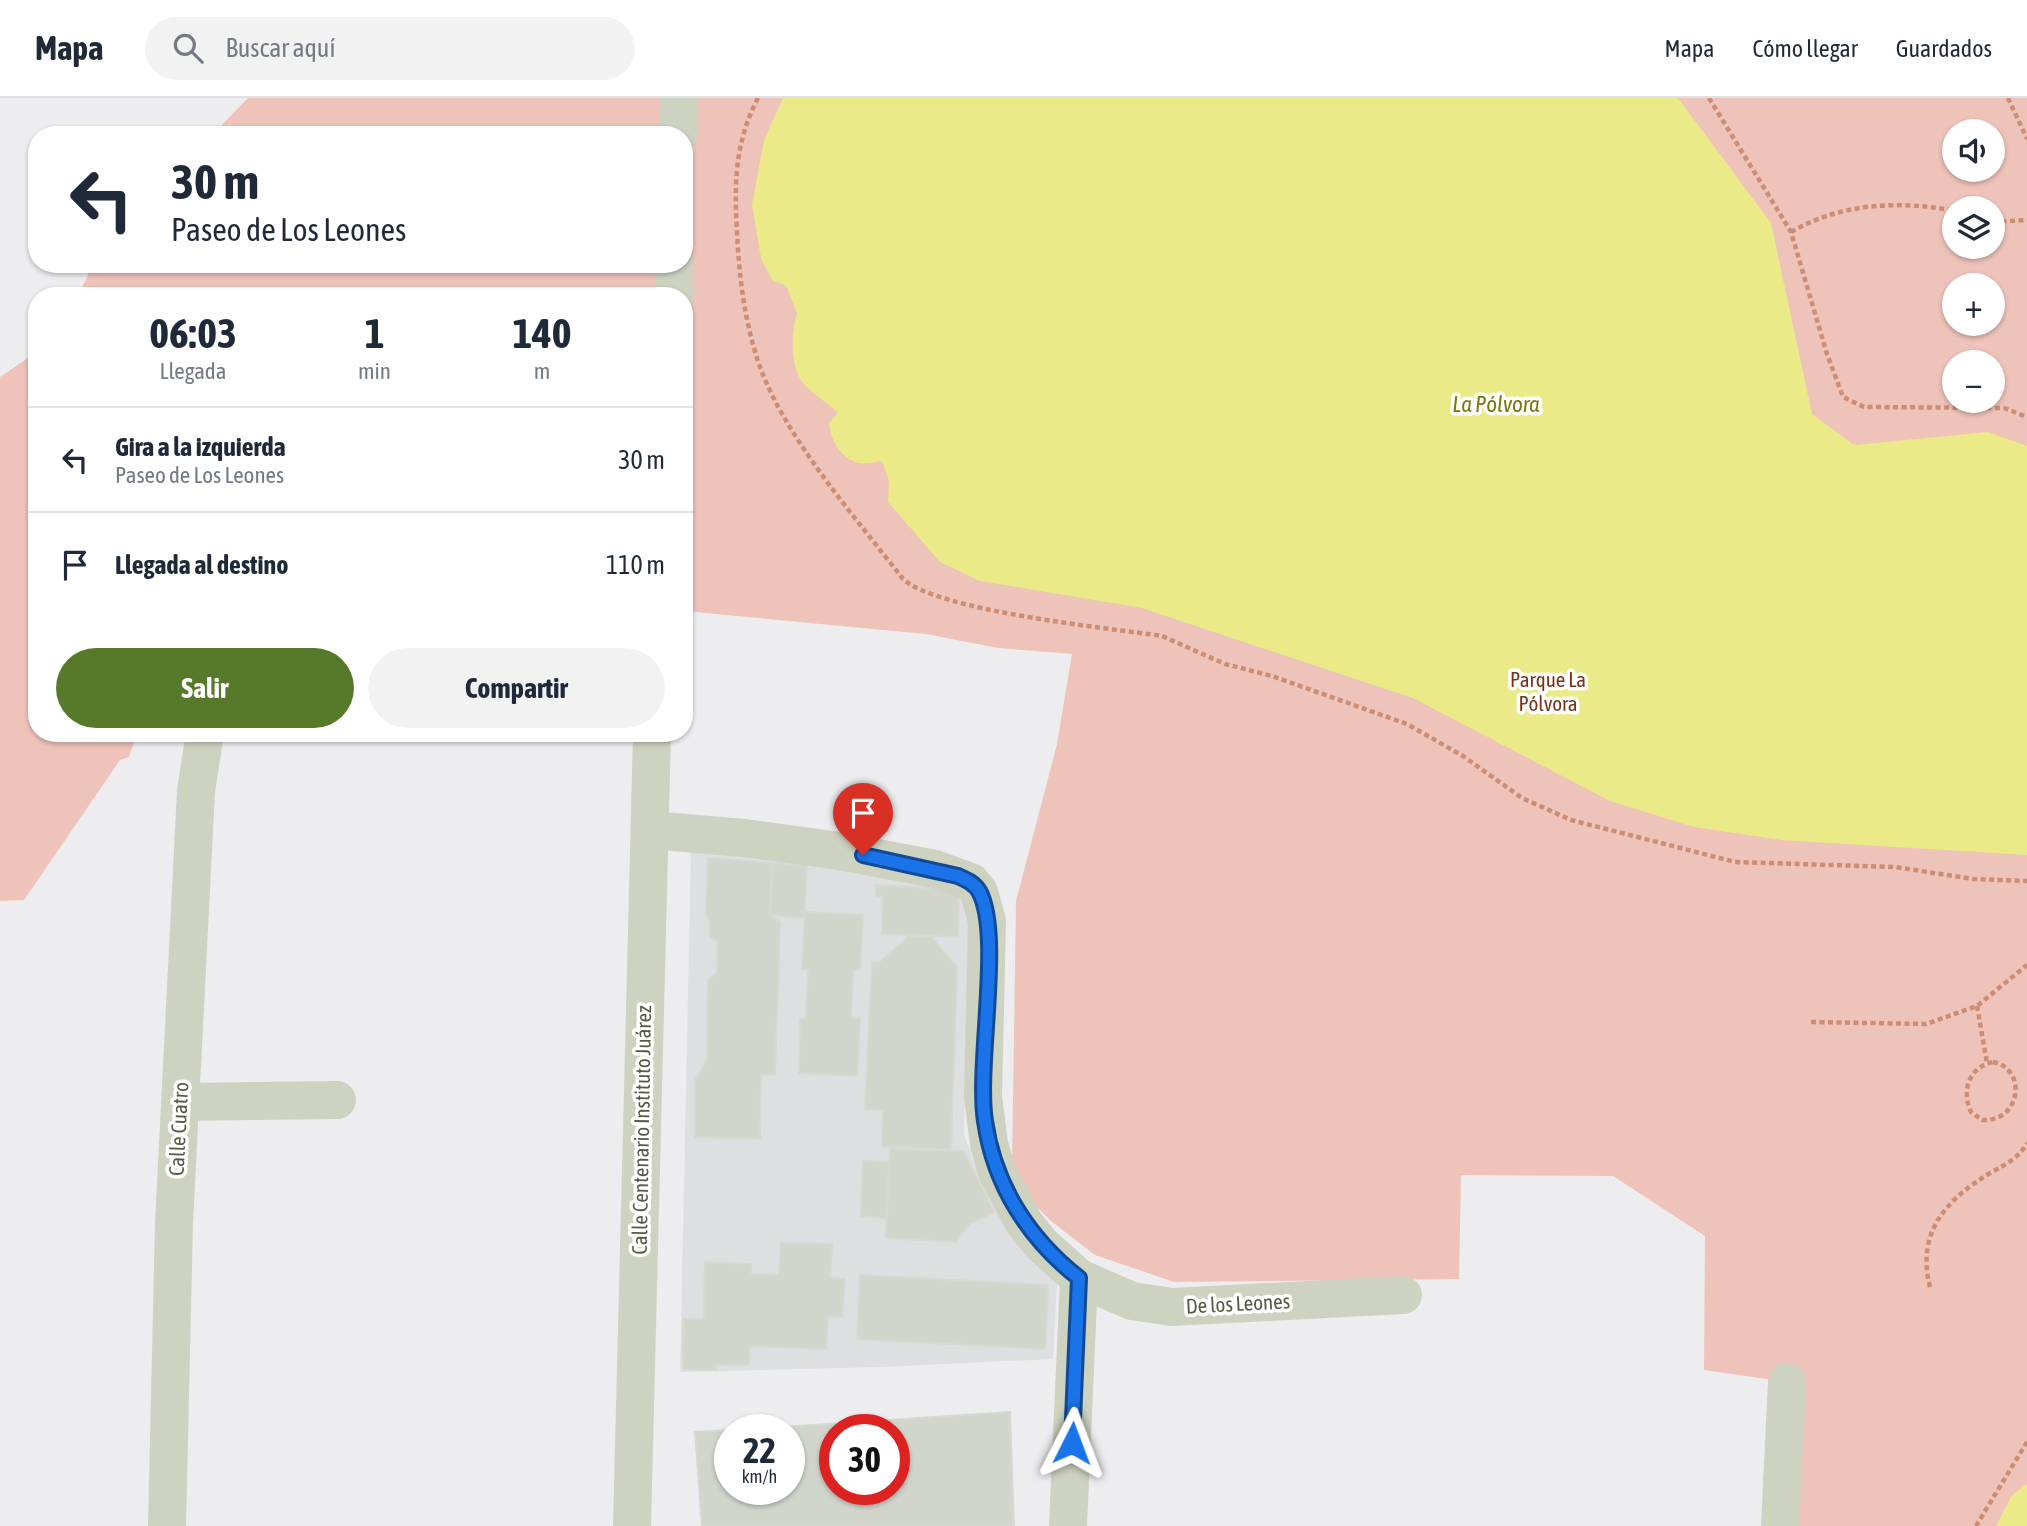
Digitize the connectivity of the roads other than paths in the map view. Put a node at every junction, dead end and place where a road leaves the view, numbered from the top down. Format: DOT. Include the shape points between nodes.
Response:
graph roads {
  1 [pos="679,98"];
  2 [pos="678,126"];
  3 [pos="204,742"];
  4 [pos="652,742"];
  5 [pos="650,830"];
  6 [pos="337,1100"];
  7 [pos="181,1102"];
  8 [pos="1079,1278"];
  9 [pos="1403,1294"];
  10 [pos="1787,1382"];
  11 [pos="167,1526"];
  12 [pos="632,1526"];
  13 [pos="1068,1526"];
  14 [pos="1780,1526"];
  1 -- 2 [label="street"];
  3 -- 7 [label="street, Calle Cuatro" via="196,791"];
  4 -- 5 [label="street, Calle Centenario Instituto Juárez"];
  5 -- 8 [label="street, De los Leones" via="840,851 935,869 971,882 979,892 987,921 983,1097 997,1172 1036,1238"];
  5 -- 12 [label="street, Calle Centenario Instituto Juárez"];
  6 -- 7 [label="street"];
  7 -- 11 [label="street, Calle Cuatro"];
  8 -- 9 [label="street, De los Leones" via="1132,1301 1172,1307"];
  8 -- 13 [label="street"];
  10 -- 14 [label="street"];
}
